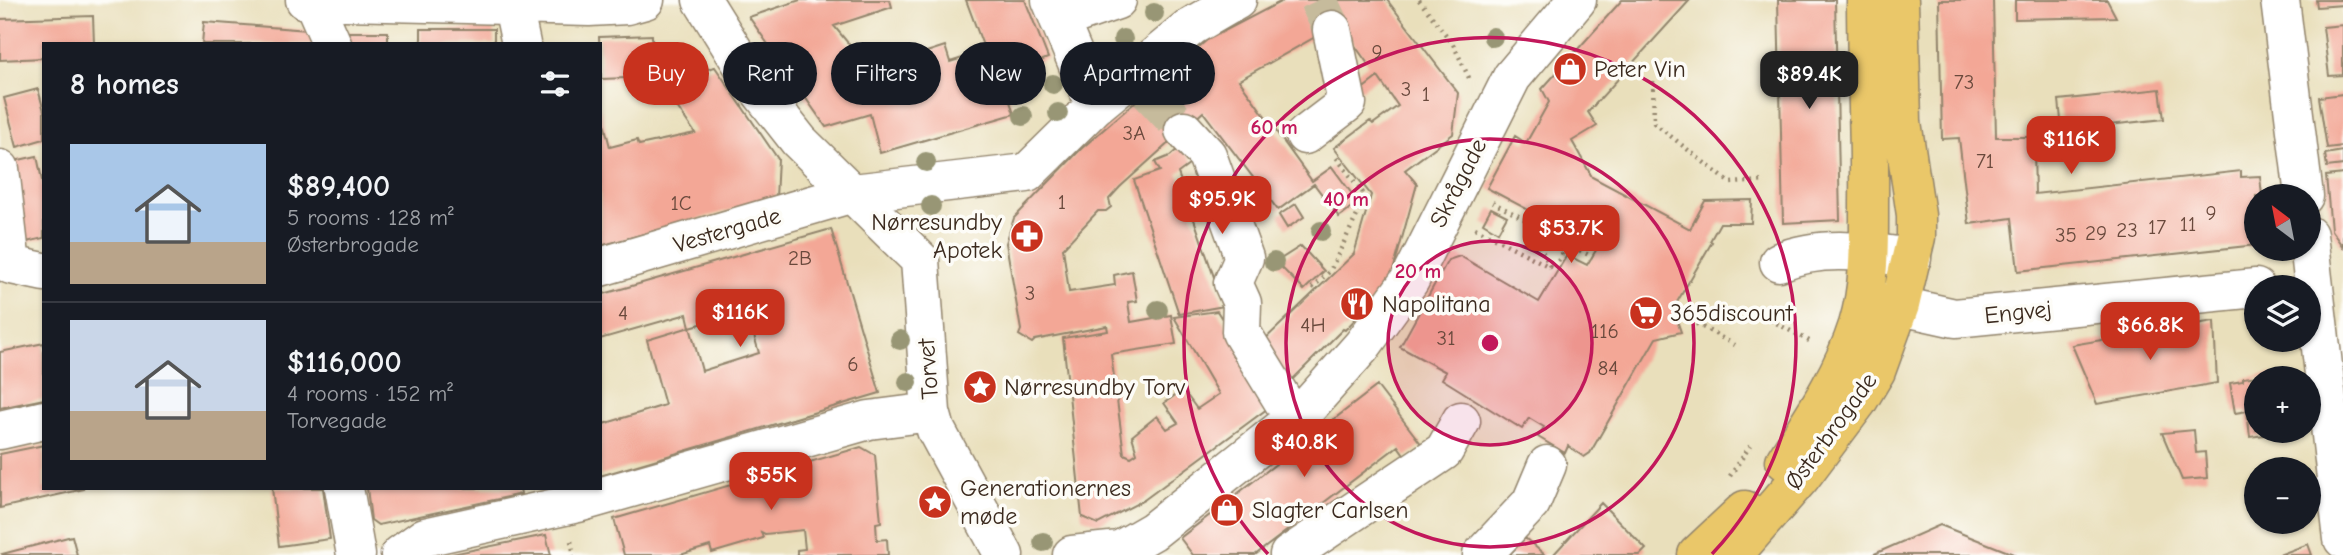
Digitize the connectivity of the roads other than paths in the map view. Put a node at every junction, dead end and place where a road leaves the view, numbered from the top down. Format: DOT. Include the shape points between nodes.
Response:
graph roads {
  1 [pos="305,0"];
  2 [pos="645,0"];
  3 [pos="1117,0"];
  4 [pos="1237,0"];
  5 [pos="1577,0"];
  6 [pos="1866,0"];
  7 [pos="1899,0"];
  8 [pos="2280,0"];
  9 [pos="313,1"];
  10 [pos="709,2"];
  11 [pos="513,6"];
  12 [pos="1055,10"];
  13 [pos="1332,30"];
  14 [pos="331,42"];
  15 [pos="521,42"];
  16 [pos="1094,106"];
  17 [pos="1184,130"];
  18 [pos="1310,131"];
  19 [pos="0,169"];
  20 [pos="2303,184"];
  21 [pos="853,193"];
  22 [pos="1869,252"];
  23 [pos="1912,258"];
  24 [pos="2320,261"];
  25 [pos="1779,262"];
  26 [pos="602,266"];
  27 [pos="42,272"];
  28 [pos="2328,280"];
  29 [pos="2244,288"];
  30 [pos="1883,302"];
  31 [pos="931,412"];
  32 [pos="1294,419"];
  33 [pos="42,420"];
  34 [pos="1461,421"];
  35 [pos="0,430"];
  36 [pos="1547,465"];
  37 [pos="344,490"];
  38 [pos="2343,538"];
  39 [pos="1162,543"];
  40 [pos="356,555"];
  41 [pos="400,555"];
  42 [pos="1004,555"];
  43 [pos="1072,555"];
  44 [pos="1289,555"];
  45 [pos="1482,555"];
  46 [pos="1697,555"];
  47 [pos="1732,555"];
  1 -- 9 [label="street"];
  2 -- 11 [label="street" via="589,7"];
  3 -- 12 [label="street"];
  4 -- 16 [label="street, Vestergade" via="1192,26 1141,82"];
  5 -- 32 [label="street, Skrågade" via="1512,78 1409,281 1362,346"];
  6 -- 22 [label="main road, Østerbrogade"];
  7 -- 23 [label="main road, Østerbrogade" via="1902,122 1916,215"];
  8 -- 20 [label="street"];
  9 -- 11 [label="street"];
  9 -- 14 [label="street"];
  10 -- 21 [label="street, Torvet" via="755,85 799,141"];
  11 -- 15 [label="street"];
  12 -- 16 [label="street"];
  13 -- 18 [label="street" via="1347,103"];
  16 -- 21 [label="street, Vestergade" via="1027,173"];
  17 -- 32 [label="street" via="1206,155 1244,258 1233,283 1242,303 1241,332"];
  19 -- 27 [label="street" via="11,265"];
  21 -- 26 [label="street, Vestergade"];
  21 -- 31 [label="street, Torvet" via="920,260"];
  22 -- 23 [label="street"];
  22 -- 25 [label="street" via="1824,251"];
  22 -- 30 [label="main road, Østerbrogade"];
  23 -- 30 [label="main road, Østerbrogade"];
  24 -- 28 [label="street"];
  28 -- 38 [label="street"];
  29 -- 30 [label="street, Engvej" via="1966,317"];
  30 -- 46 [label="main road, Østerbrogade" via="1857,327 1821,401 1758,498"];
  30 -- 47 [label="main road, Østerbrogade" via="1876,372 1801,477"];
  31 -- 41 [label="street" via="869,420 578,503 425,537"];
  31 -- 42 [label="street, Torvet" via="936,430"];
  32 -- 39 [label="street, Skrågade"];
  33 -- 35 [label="street"];
  34 -- 44 [label="street" via="1444,451"];
  36 -- 45 [label="street" via="1531,503"];
  37 -- 40 [label="street"];
  39 -- 43 [label="street, Skrågade"];
}
